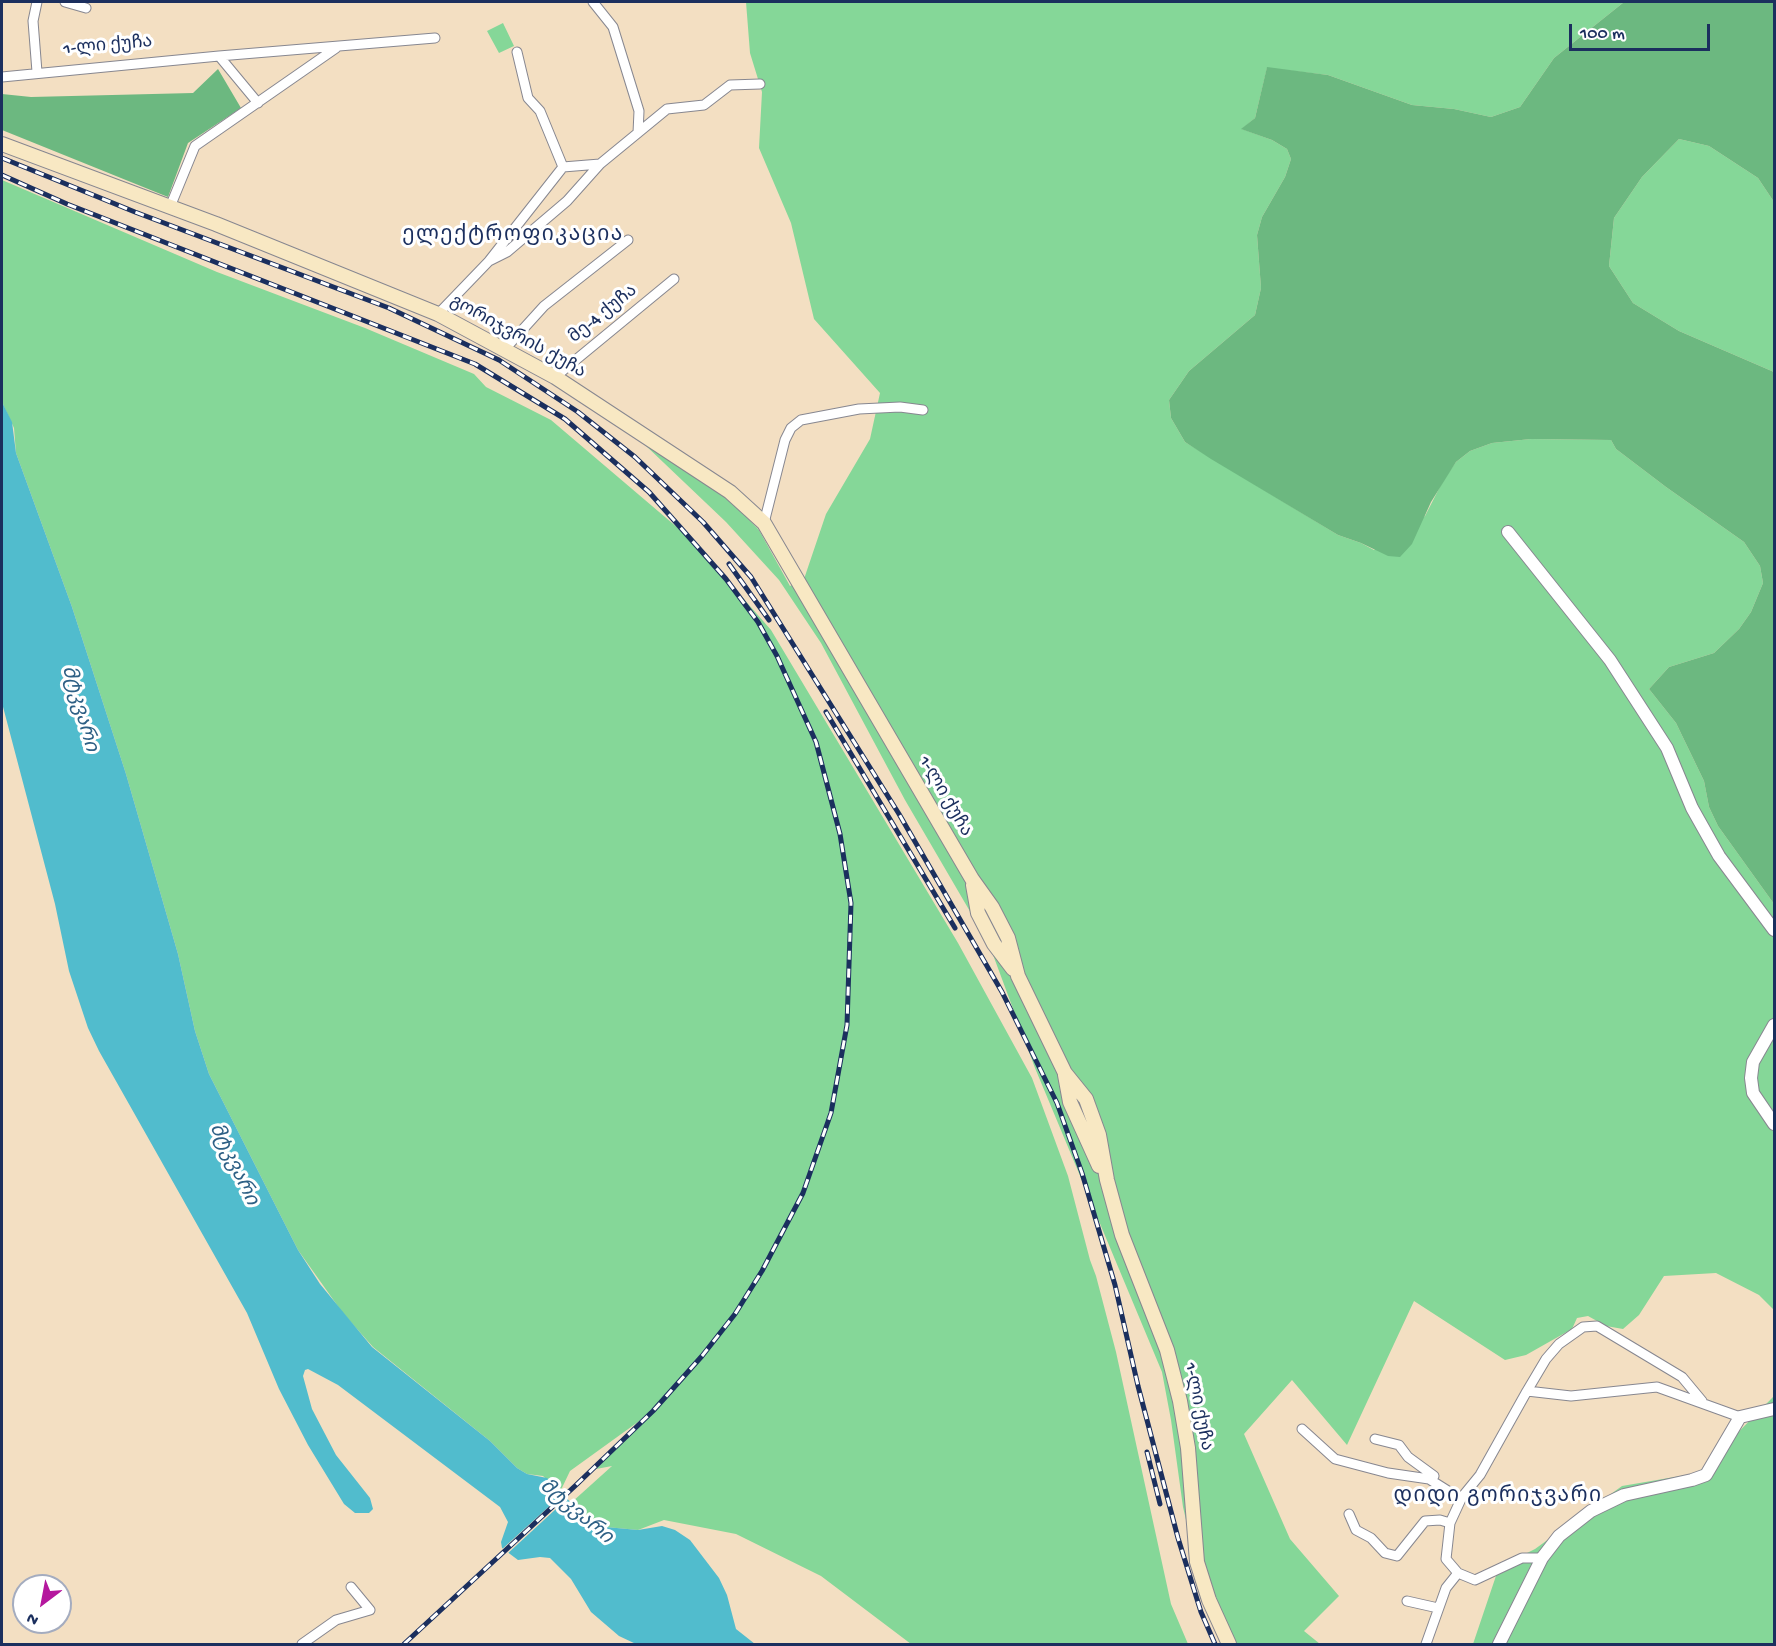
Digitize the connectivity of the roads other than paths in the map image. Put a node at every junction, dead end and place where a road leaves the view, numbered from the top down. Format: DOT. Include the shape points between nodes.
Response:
graph roads {
  1 [pos="37,2"];
  2 [pos="64,2"];
  3 [pos="593,2"];
  4 [pos="86,8"];
  5 [pos="435,38"];
  6 [pos="336,48"];
  7 [pos="517,52"];
  8 [pos="219,56"];
  9 [pos="37,72"];
  10 [pos="2,77"];
  11 [pos="760,84"];
  12 [pos="258,103"];
  13 [pos="638,133"];
  14 [pos="2,144"];
  15 [pos="600,164"];
  16 [pos="563,167"];
  17 [pos="170,207"];
  18 [pos="628,240"];
  19 [pos="489,261"];
  20 [pos="674,279"];
  21 [pos="438,314"];
  22 [pos="505,349"];
  23 [pos="555,377"];
  24 [pos="923,410"];
  25 [pos="764,523"];
  26 [pos="1508,532"];
  27 [pos="886,732"];
  28 [pos="1774,930"];
  29 [pos="1774,1025"];
  30 [pos="1774,1124"];
  31 [pos="1527,1391"];
  32 [pos="1702,1401"];
  33 [pos="1774,1409"];
  34 [pos="1740,1417"];
  35 [pos="1302,1430"];
  36 [pos="1376,1439"];
  37 [pos="1459,1496"];
  38 [pos="1349,1514"];
  39 [pos="1450,1523"];
  40 [pos="1542,1558"];
  41 [pos="1458,1573"];
  42 [pos="351,1587"];
  43 [pos="1407,1601"];
  44 [pos="1438,1608"];
  45 [pos="302,1644"];
  46 [pos="1229,1644"];
  47 [pos="1426,1644"];
  48 [pos="1499,1644"];
  1 -- 9 [label="street" via="33,21"];
  2 -- 4 [label="street"];
  3 -- 13 [label="street" via="613,27 639,111"];
  5 -- 6 [label="street, 1-ლი ქუჩა"];
  6 -- 8 [label="street, 1-ლი ქუჩა"];
  6 -- 12 [label="street"];
  7 -- 16 [label="street" via="528,98 540,111"];
  8 -- 9 [label="street, 1-ლი ქუჩა"];
  8 -- 12 [label="street"];
  9 -- 10 [label="street, 1-ლი ქუჩა"];
  11 -- 13 [label="street" via="730,85 704,105 667,109"];
  12 -- 17 [label="street" via="195,146"];
  13 -- 15 [label="street"];
  14 -- 17 [label="main road, გორიჯვრის ქუჩა"];
  15 -- 16 [label="street"];
  15 -- 19 [label="street" via="567,201 507,252"];
  16 -- 19 [label="street"];
  17 -- 21 [label="main road, გორიჯვრის ქუჩა"];
  18 -- 22 [label="street" via="544,306"];
  19 -- 21 [label="street"];
  20 -- 23 [label="street, მე-4 ქუჩა"];
  21 -- 22 [label="main road, გორიჯვრის ქუჩა"];
  22 -- 23 [label="main road, გორიჯვრის ქუჩა"];
  23 -- 25 [label="main road, გორიჯვრის ქუჩა" via="730,492"];
  24 -- 25 [label="street" via="859,409 801,420 785,440"];
  25 -- 27 [label="main road, გორიჯვრის ქუჩა"];
  26 -- 28 [label="street" via="1610,660 1666,748 1692,808 1719,856"];
  27 -- 46 [label="main road, 1-ლი ქუჩა" via="1008,938 1018,976 1065,1073 1070,1102 1107,1180 1122,1235 1167,1350 1188,1448 1197,1562"];
  29 -- 30 [label="street" via="1753,1062 1751,1078 1753,1093"];
  31 -- 32 [label="street" via="1571,1396 1657,1387"];
  31 -- 32 [label="street" via="1559,1344 1583,1327 1597,1326 1682,1377"];
  31 -- 37 [label="street" via="1480,1475"];
  32 -- 34 [label="street"];
  33 -- 34 [label="street"];
  34 -- 40 [label="street" via="1706,1475 1624,1495 1591,1511 1559,1536"];
  35 -- 37 [label="street" via="1335,1459 1429,1479"];
  36 -- 37 [label="street" via="1399,1445 1424,1471 1439,1478"];
  37 -- 39 [label="street"];
  38 -- 39 [label="street" via="1356,1530 1371,1538 1385,1553 1397,1556 1425,1521"];
  39 -- 41 [label="street" via="1446,1559"];
  40 -- 41 [label="street" via="1522,1558 1475,1580"];
  40 -- 48 [label="street"];
  41 -- 44 [label="street"];
  42 -- 45 [label="street" via="370,1610 336,1620"];
  43 -- 44 [label="street"];
  44 -- 47 [label="street"];
}
